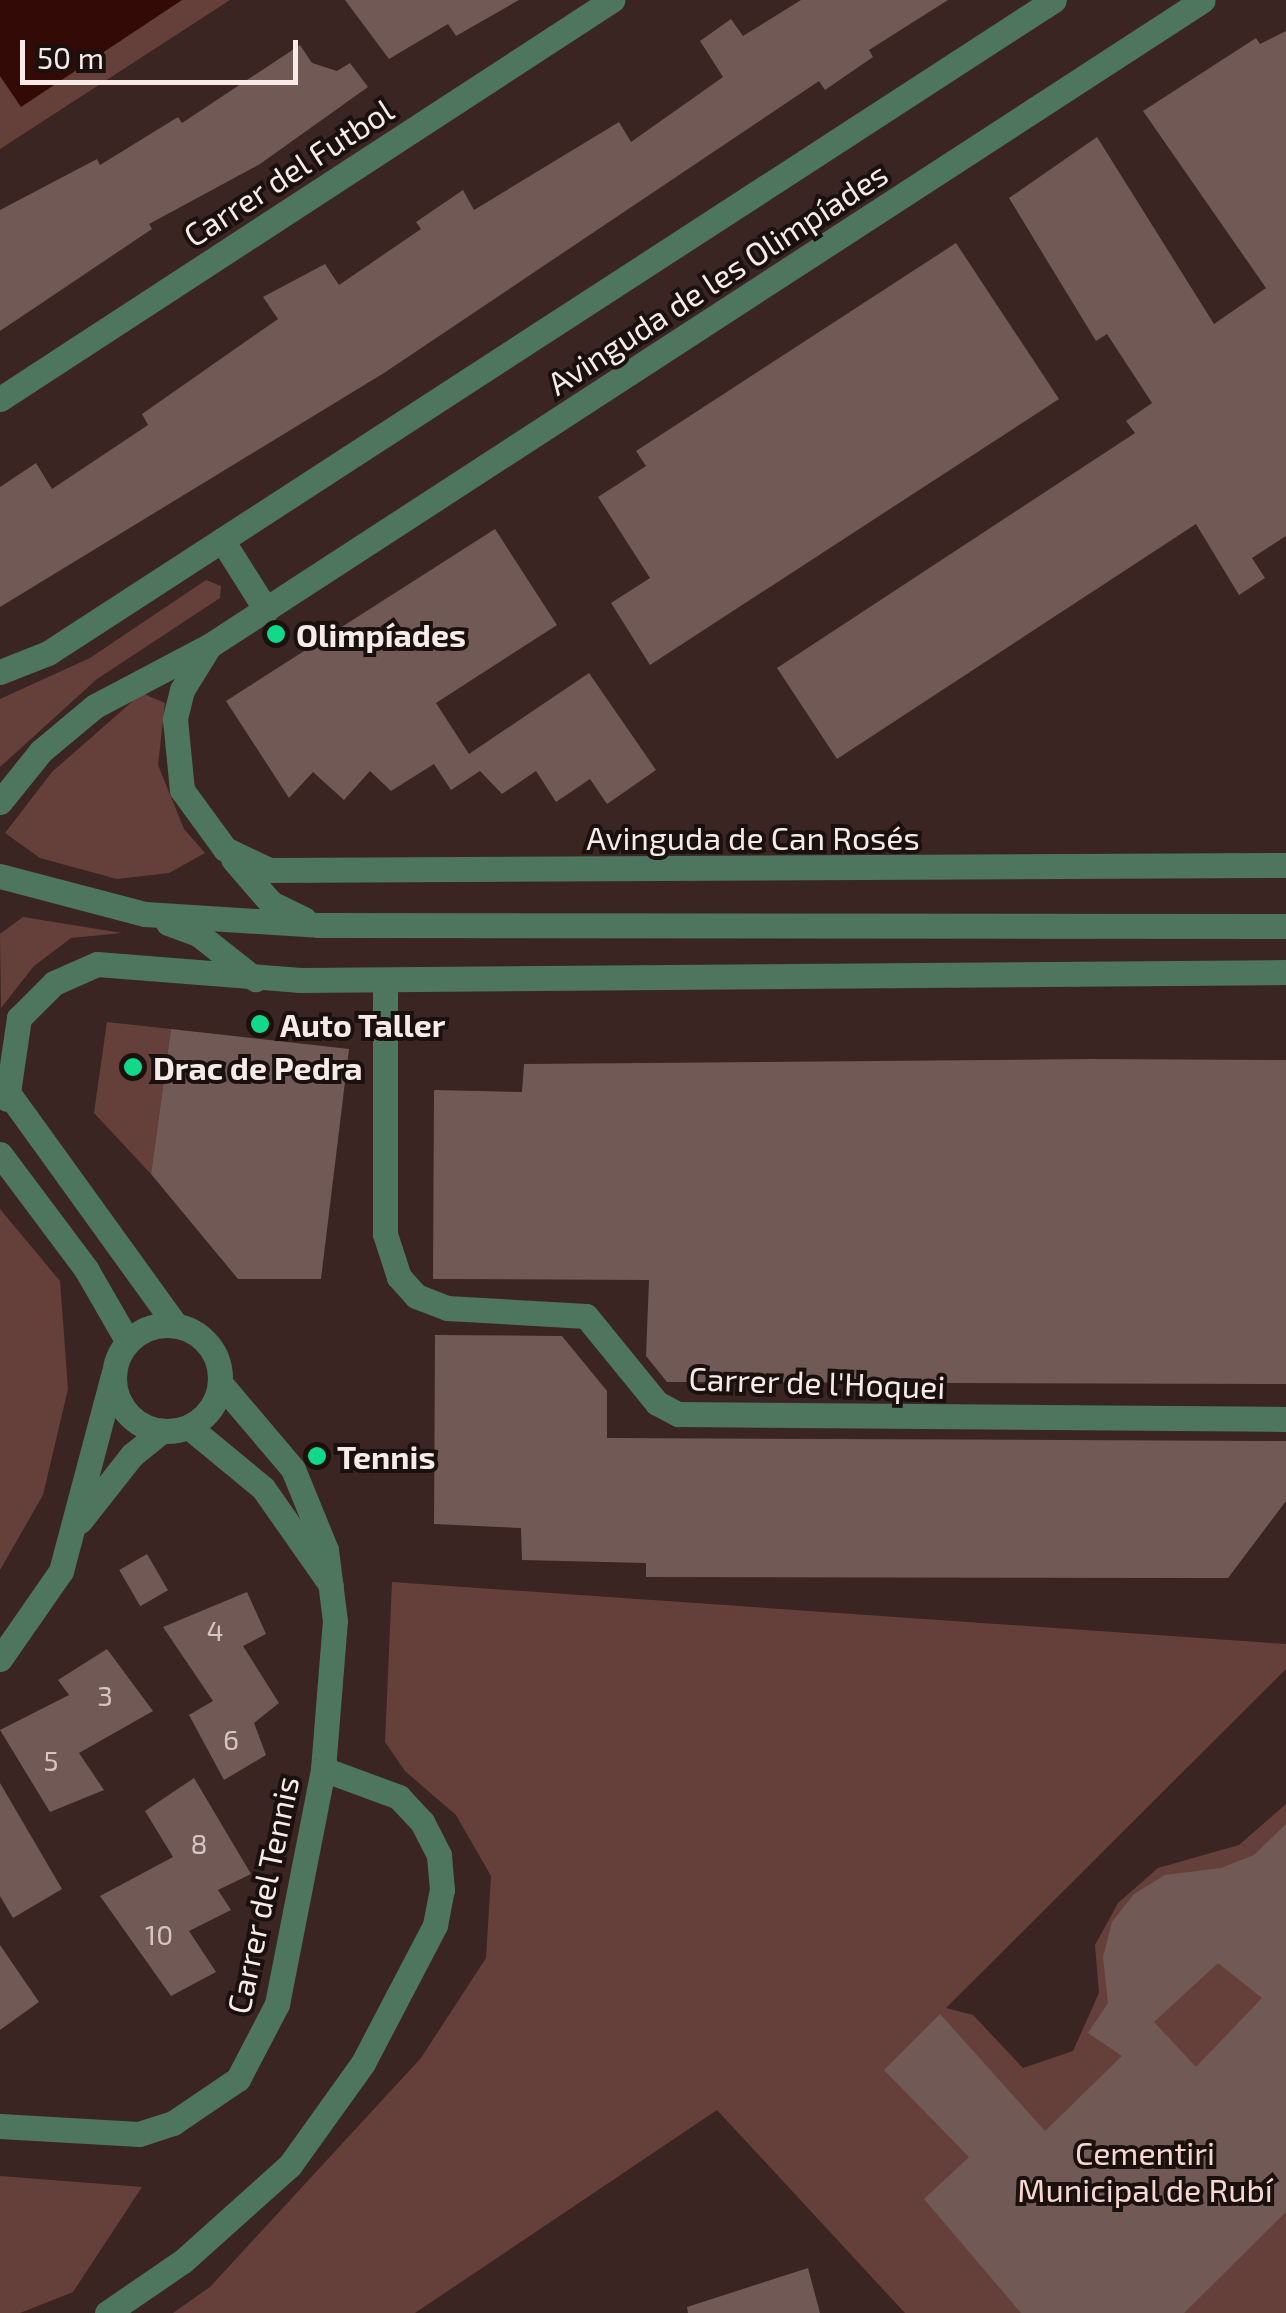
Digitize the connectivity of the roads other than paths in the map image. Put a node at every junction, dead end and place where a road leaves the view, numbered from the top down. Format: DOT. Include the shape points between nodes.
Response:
graph roads {
  1 [pos="612,0"];
  2 [pos="1054,0"];
  3 [pos="1203,0"];
  4 [pos="0,398"];
  5 [pos="222,540"];
  6 [pos="266,610"];
  7 [pos="208,646"];
  8 [pos="0,672"];
  9 [pos="0,802"];
  10 [pos="225,849"];
  11 [pos="1286,865"];
  12 [pos="0,876"];
  13 [pos="145,914"];
  14 [pos="318,925"];
  15 [pos="1286,926"];
  16 [pos="1286,972"];
  17 [pos="255,979"];
  18 [pos="385,980"];
  19 [pos="3,1090"];
  20 [pos="0,1154"];
  21 [pos="176,1326"];
  22 [pos="128,1342"];
  23 [pos="114,1371"];
  24 [pos="220,1383"];
  25 [pos="1286,1419"];
  26 [pos="188,1427"];
  27 [pos="162,1431"];
  28 [pos="74,1529"];
  29 [pos="331,1585"];
  30 [pos="0,1659"];
  31 [pos="323,1769"];
  32 [pos="0,2126"];
  33 [pos="107,2313"];
  1 -- 4 [label="street, Carrer del Futbol"];
  2 -- 5 [label="street, Avinguda de les Olimpíades"];
  3 -- 6 [label="street, Avinguda de les Olimpíades"];
  5 -- 6 [label="street"];
  5 -- 8 [label="street, Avinguda de les Olimpíades" via="48,653"];
  6 -- 7 [label="street, Avinguda de les Olimpíades"];
  7 -- 9 [label="street, Avinguda de les Olimpíades" via="95,706 41,751"];
  7 -- 10 [label="street, Avinguda de Can Rosés" via="182,690 173,735 182,790"];
  10 -- 11 [label="street, Avinguda de Can Rosés" via="269,870"];
  10 -- 14 [label="street, Avinguda de Can Rosés" via="271,904"];
  12 -- 13 [label="street, Avinguda de Can Rosés"];
  13 -- 14 [label="street, Avinguda de Can Rosés"];
  13 -- 17 [label="street, Avinguda de Can Rosés" via="198,934"];
  14 -- 15 [label="street, Avinguda de Can Rosés"];
  16 -- 18 [label="street"];
  17 -- 18 [label="street"];
  17 -- 19 [label="street" via="97,964 54,982 19,1018"];
  18 -- 25 [label="street, Carrer de l'Hoquei" via="385,1234 399,1278 416,1296 447,1308 586,1316 657,1403 678,1414"];
  19 -- 21 [label="street, Carrer del Tennis"];
  20 -- 22 [label="street" via="86,1270"];
  21 -- 22 [label="street" via="158,1326"];
  21 -- 24 [label="street, Carrer del Tennis" via="204,1340"];
  22 -- 23 [label="street"];
  23 -- 27 [label="street" via="126,1411"];
  23 -- 28 [label="street" via="91,1440"];
  24 -- 26 [label="street" via="210,1409"];
  24 -- 29 [label="street, Carrer del Tennis" via="287,1457 326,1550"];
  26 -- 27 [label="street"];
  26 -- 29 [label="street" via="263,1488"];
  27 -- 28 [label="street" via="100,1490"];
  28 -- 30 [label="street" via="61,1571"];
  29 -- 31 [label="street, Carrer del Tennis" via="336,1662"];
  31 -- 32 [label="street, Carrer del Tennis" via="278,2004 238,2079 203,2108 140,2134"];
  31 -- 33 [label="street" via="398,1797 422,1822 439,1855 435,1925 363,2063 290,2165 182,2261"];
}
